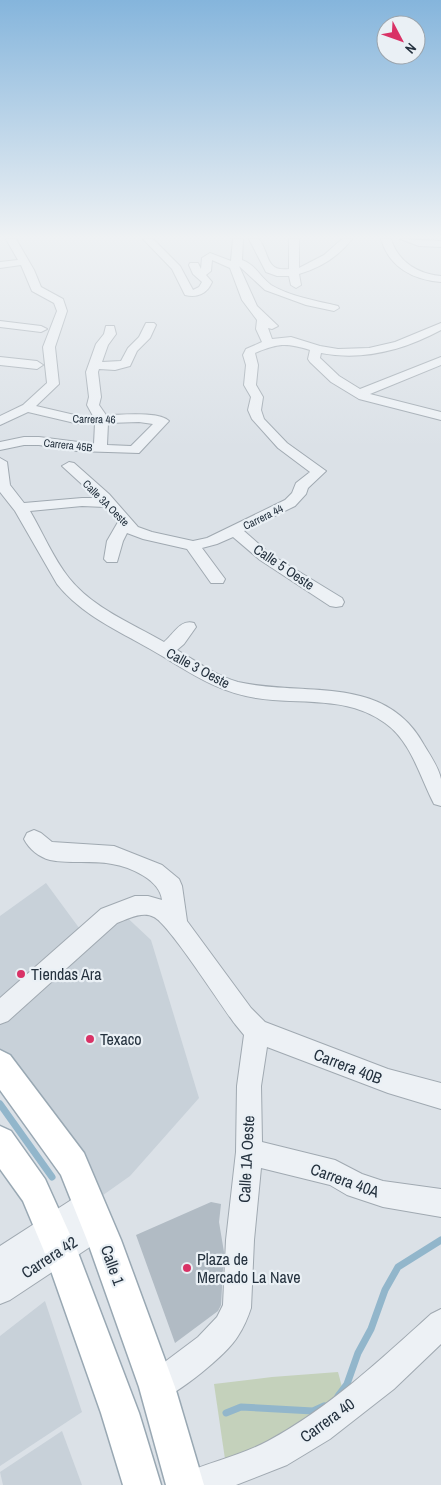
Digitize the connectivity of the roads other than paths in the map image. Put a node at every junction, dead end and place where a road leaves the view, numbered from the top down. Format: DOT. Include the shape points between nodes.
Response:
graph roads {
  1 [pos="61,308"];
  2 [pos="252,308"];
  3 [pos="263,320"];
  4 [pos="0,324"];
  5 [pos="150,325"];
  6 [pos="441,326"];
  7 [pos="110,328"];
  8 [pos="41,329"];
  9 [pos="429,333"];
  10 [pos="441,340"];
  11 [pos="300,342"];
  12 [pos="268,343"];
  13 [pos="316,348"];
  14 [pos="0,361"];
  15 [pos="441,361"];
  16 [pos="37,365"];
  17 [pos="94,365"];
  18 [pos="359,394"];
  19 [pos="441,402"];
  20 [pos="93,405"];
  21 [pos="27,408"];
  22 [pos="407,408"];
  23 [pos="441,416"];
  24 [pos="72,419"];
  25 [pos="101,419"];
  26 [pos="0,421"];
  27 [pos="0,446"];
  28 [pos="99,448"];
  29 [pos="136,450"];
  30 [pos="0,462"];
  31 [pos="70,466"];
  32 [pos="94,488"];
  33 [pos="65,503"];
  34 [pos="108,503"];
  35 [pos="20,508"];
  36 [pos="126,522"];
  37 [pos="234,530"];
  38 [pos="193,546"];
  39 [pos="112,559"];
  40 [pos="217,579"];
  41 [pos="336,602"];
  42 [pos="188,627"];
  43 [pos="166,650"];
  44 [pos="441,798"];
  45 [pos="34,840"];
  46 [pos="176,924"];
  47 [pos="0,1013"];
  48 [pos="257,1031"];
  49 [pos="0,1065"];
  50 [pos="441,1096"];
  51 [pos="0,1142"];
  52 [pos="249,1152"];
  53 [pos="441,1204"];
  54 [pos="94,1215"];
  55 [pos="56,1240"];
  56 [pos="0,1262"];
  57 [pos="0,1290"];
  58 [pos="440,1327"];
  59 [pos="157,1387"];
  60 [pos="142,1485"];
  61 [pos="185,1485"];
  62 [pos="194,1485"];
  1 -- 21 [label="street" via="49,347 52,384"];
  2 -- 3 [label="street"];
  3 -- 11 [label="street"];
  3 -- 12 [label="street" via="262,329"];
  4 -- 8 [label="street"];
  5 -- 17 [label="street" via="126,363"];
  6 -- 9 [label="street"];
  7 -- 17 [label="street"];
  9 -- 10 [label="street"];
  9 -- 13 [label="street" via="360,353"];
  11 -- 12 [label="street"];
  11 -- 13 [label="street"];
  12 -- 37 [label="street, Carrera 44" via="250,351 249,355 252,365 250,385 257,397 256,415 260,423 302,462 319,472 301,486 299,494 290,503"];
  13 -- 18 [label="street" via="314,359 335,379"];
  14 -- 16 [label="street"];
  15 -- 18 [label="street"];
  17 -- 20 [label="street"];
  18 -- 22 [label="street"];
  19 -- 22 [label="street"];
  20 -- 24 [label="street"];
  20 -- 25 [label="street" via="99,410"];
  21 -- 24 [label="street, Carrera 46"];
  21 -- 26 [label="street"];
  22 -- 23 [label="street"];
  24 -- 25 [label="street, Carrera 46"];
  25 -- 28 [label="street"];
  25 -- 29 [label="street, Carrera 46" via="163,421"];
  27 -- 28 [label="street, Carrera 45B" via="39,441"];
  28 -- 29 [label="street, Carrera 45B"];
  30 -- 35 [label="street, Calle 3 Oeste" via="5,488"];
  31 -- 32 [label="street, Calle 3A Oeste"];
  32 -- 33 [label="street"];
  32 -- 34 [label="street, Calle 3A Oeste"];
  33 -- 34 [label="street"];
  33 -- 35 [label="street"];
  34 -- 36 [label="street, Calle 3A Oeste"];
  35 -- 43 [label="street, Calle 3 Oeste" via="62,578 78,598 104,618"];
  36 -- 38 [label="street, Calle 3A Oeste" via="139,534"];
  36 -- 39 [label="street" via="116,541"];
  37 -- 38 [label="street, Carrera 44"];
  37 -- 41 [label="street, Calle 5 Oeste" via="261,554"];
  38 -- 40 [label="street"];
  42 -- 43 [label="street"];
  43 -- 44 [label="street, Calle 3 Oeste" via="204,674 238,688 317,694 357,700 378,709 393,719 413,741"];
  45 -- 46 [label="street" via="50,851 114,855 155,871 171,886"];
  46 -- 47 [label="street" via="161,909 148,906 135,906 109,916"];
  46 -- 48 [label="street"];
  48 -- 50 [label="street, Carrera 40B" via="388,1081"];
  48 -- 52 [label="street, Calle 1A Oeste" via="249,1086"];
  49 -- 54 [label="main road, Calle 1" via="73,1164"];
  51 -- 55 [label="main road" via="34,1190"];
  52 -- 53 [label="street, Carrera 40A" via="336,1173 356,1186 383,1194"];
  52 -- 59 [label="street, Calle 1A Oeste" via="237,1308 228,1327 208,1347"];
  54 -- 55 [label="street, Carrera 42"];
  54 -- 59 [label="main road, Calle 1"];
  55 -- 56 [label="street, Carrera 42"];
  55 -- 57 [label="street, Carrera 42"];
  55 -- 60 [label="main road" via="120,1413"];
  58 -- 62 [label="street, Carrera 40" via="383,1378 319,1428 276,1454"];
  59 -- 61 [label="main road, Calle 1"];
}
